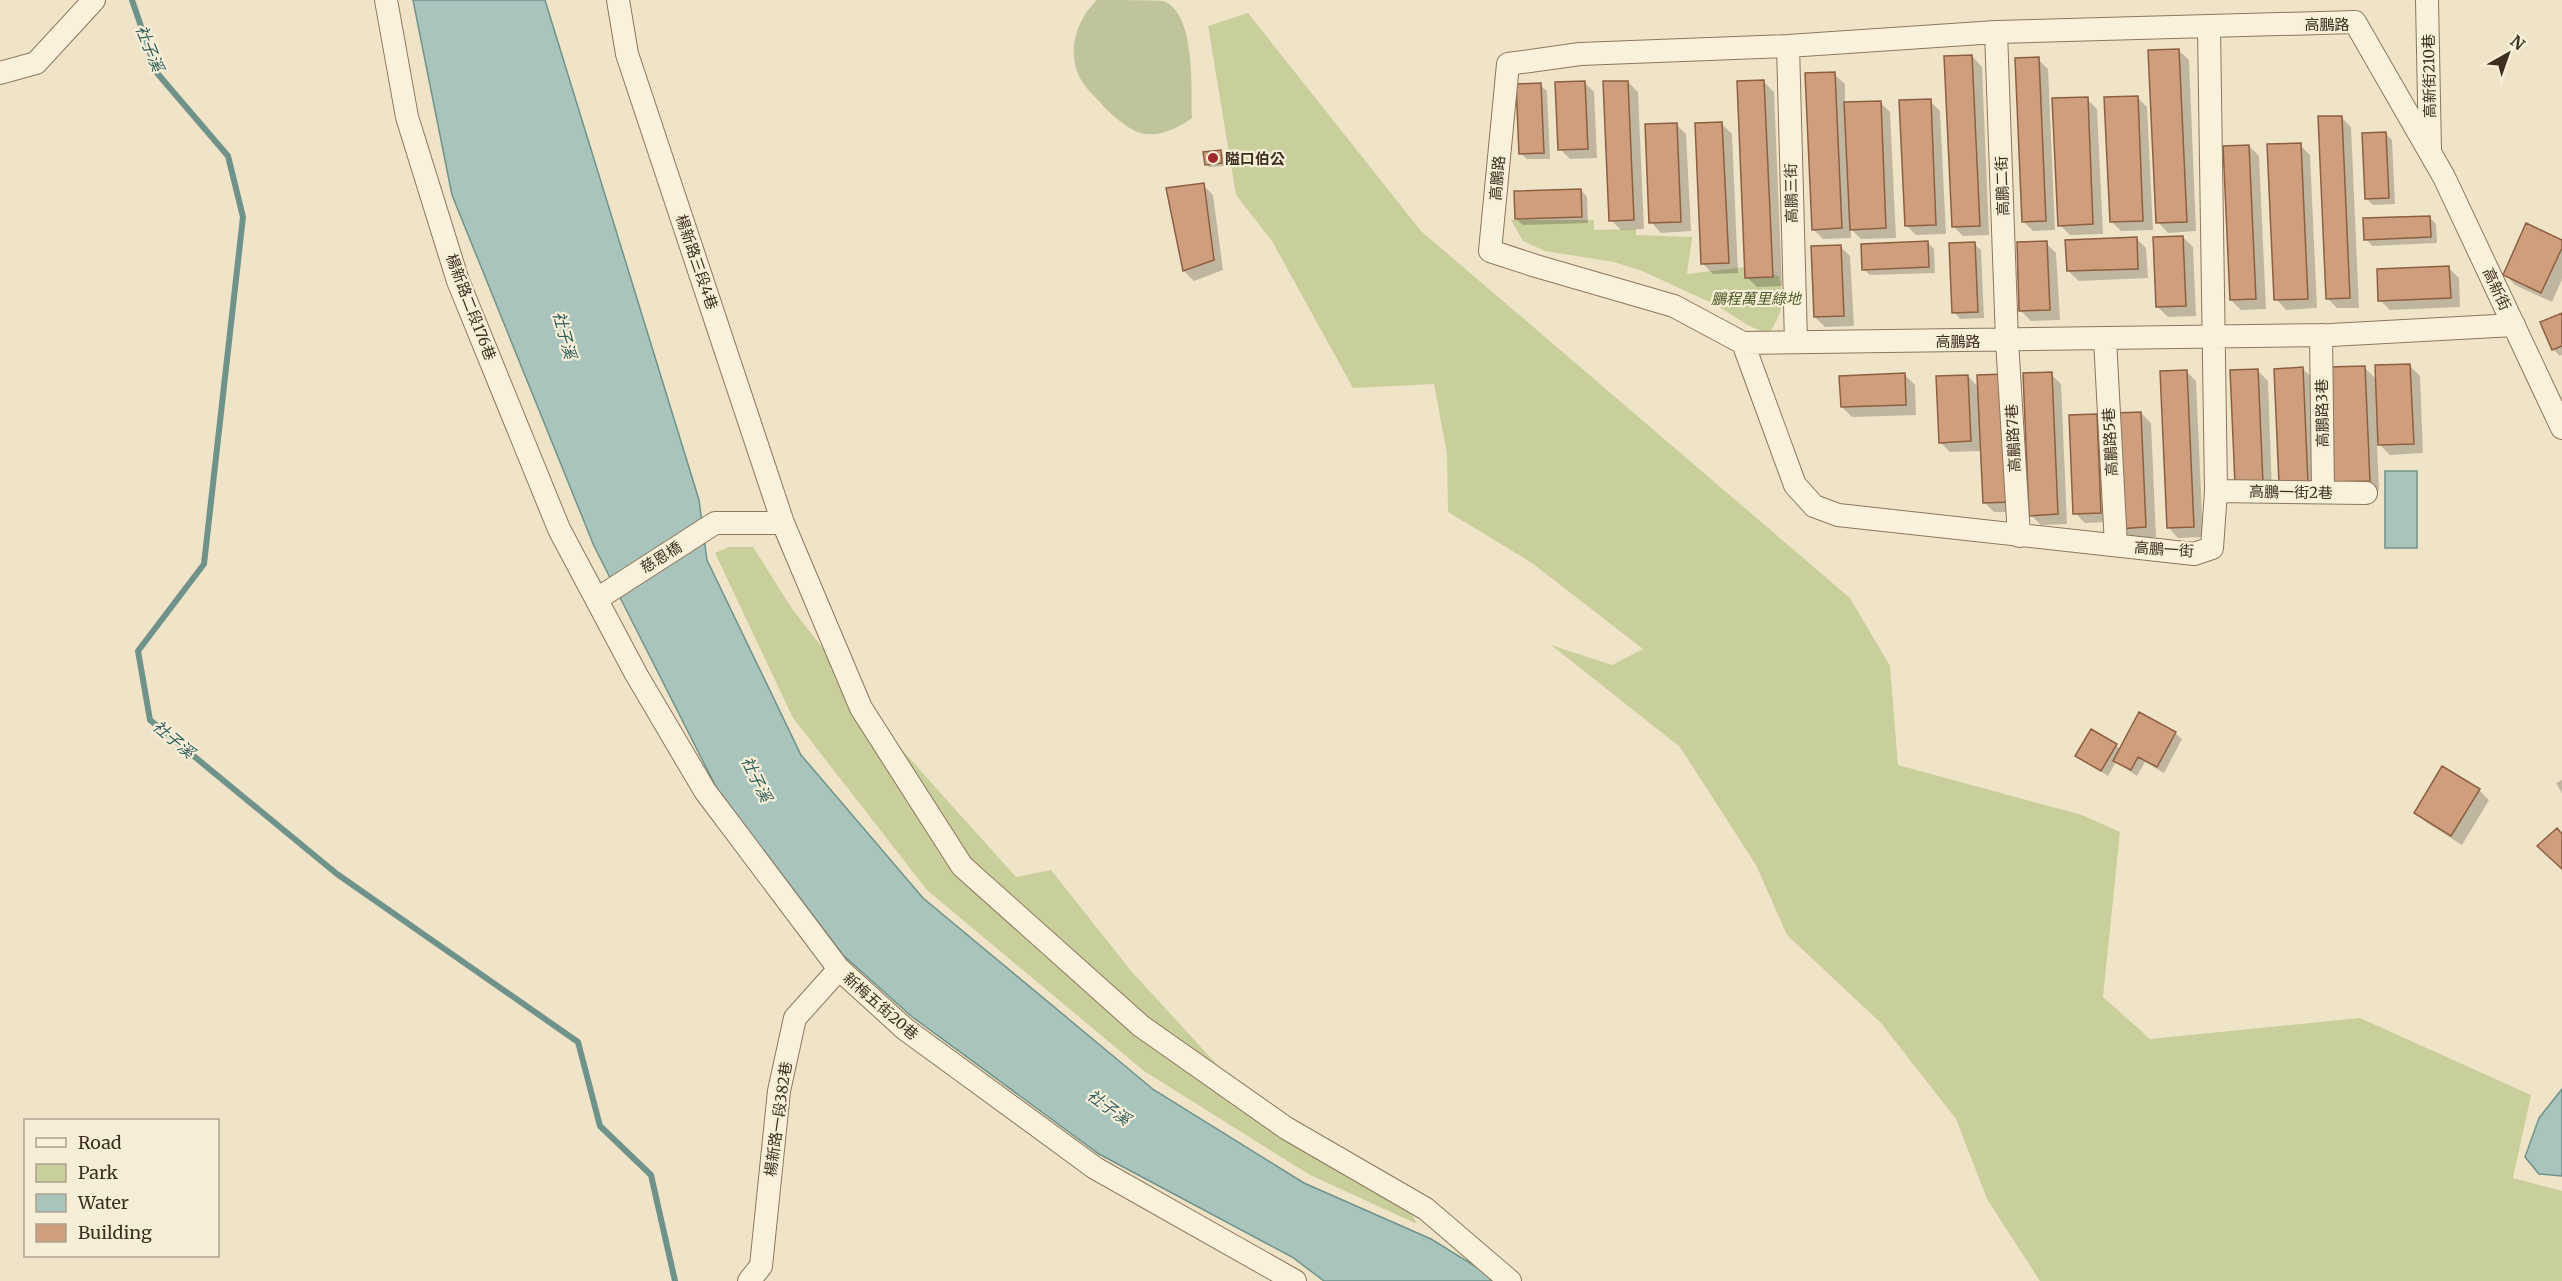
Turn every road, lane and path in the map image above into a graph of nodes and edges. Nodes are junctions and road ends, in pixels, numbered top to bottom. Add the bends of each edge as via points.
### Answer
1 (386, 0) edge
2 (618, 0) edge
3 (2427, 0) edge
4 (93, 1) edge
5 (2209, 28) junction
6 (1996, 32) junction
7 (1788, 46) junction
8 (0, 73) edge
9 (2430, 152) junction
10 (2514, 325) junction
11 (2321, 335) junction
12 (2212, 336) junction
13 (2105, 339) junction
14 (1796, 341) junction
15 (2007, 341) junction
16 (1743, 343) junction
17 (2562, 428) edge
18 (2216, 491) junction
19 (2324, 491) junction
20 (2366, 493) dead end
21 (783, 523) junction
22 (2019, 536) junction
23 (2116, 545) junction
24 (602, 596) junction
25 (839, 969) junction
26 (749, 1281) edge
27 (1295, 1281) edge
28 (1510, 1281) edge

1 - 24 street, 楊新路二段176巷 via 407,117 458,280 559,529
2 - 21 street, 楊新路三段4巷 via 627,54
3 - 9 street, 高新街210巷
4 - 8 street via 36,63
5 - 6 street, 高鵬路
5 - 9 street, 高鵬路 via 2355,22
5 - 12 street, 高鵬一街
6 - 7 street, 高鵬路
6 - 15 street, 高鵬二街
7 - 14 street, 高鵬三街
7 - 16 street, 高鵬路 via 1580,54 1508,64 1490,250 1674,306
9 - 10 street, 高新街
10 - 11 street, 高鵬路
10 - 17 street, 高新街
11 - 12 street, 高鵬路
11 - 19 street, 高鵬路3巷
12 - 13 street, 高鵬路
12 - 18 street, 高鵬一街
13 - 15 street, 高鵬路
13 - 23 street, 高鵬路5巷
14 - 15 street, 高鵬路
14 - 16 street, 高鵬路
15 - 22 street, 高鵬路7巷
16 - 22 street, 高鵬一街 via 1795,485 1814,506 1838,515
18 - 19 street, 高鵬一街2巷
18 - 23 street, 高鵬一街 via 2212,548 2194,554
19 - 20 street, 高鵬一街2巷
21 - 24 street, 慈恩橋 via 716,523
21 - 28 street, 楊新路三段4巷 via 861,708 962,866 1141,1026 1286,1128 1426,1209
22 - 23 street, 高鵬一街
24 - 25 street, 新梅五街20巷 via 636,674 705,791
25 - 26 street, 楊新路一段382巷 via 795,1018 779,1091 761,1266
25 - 27 street, 新梅五街20巷 via 905,1029 1095,1168

